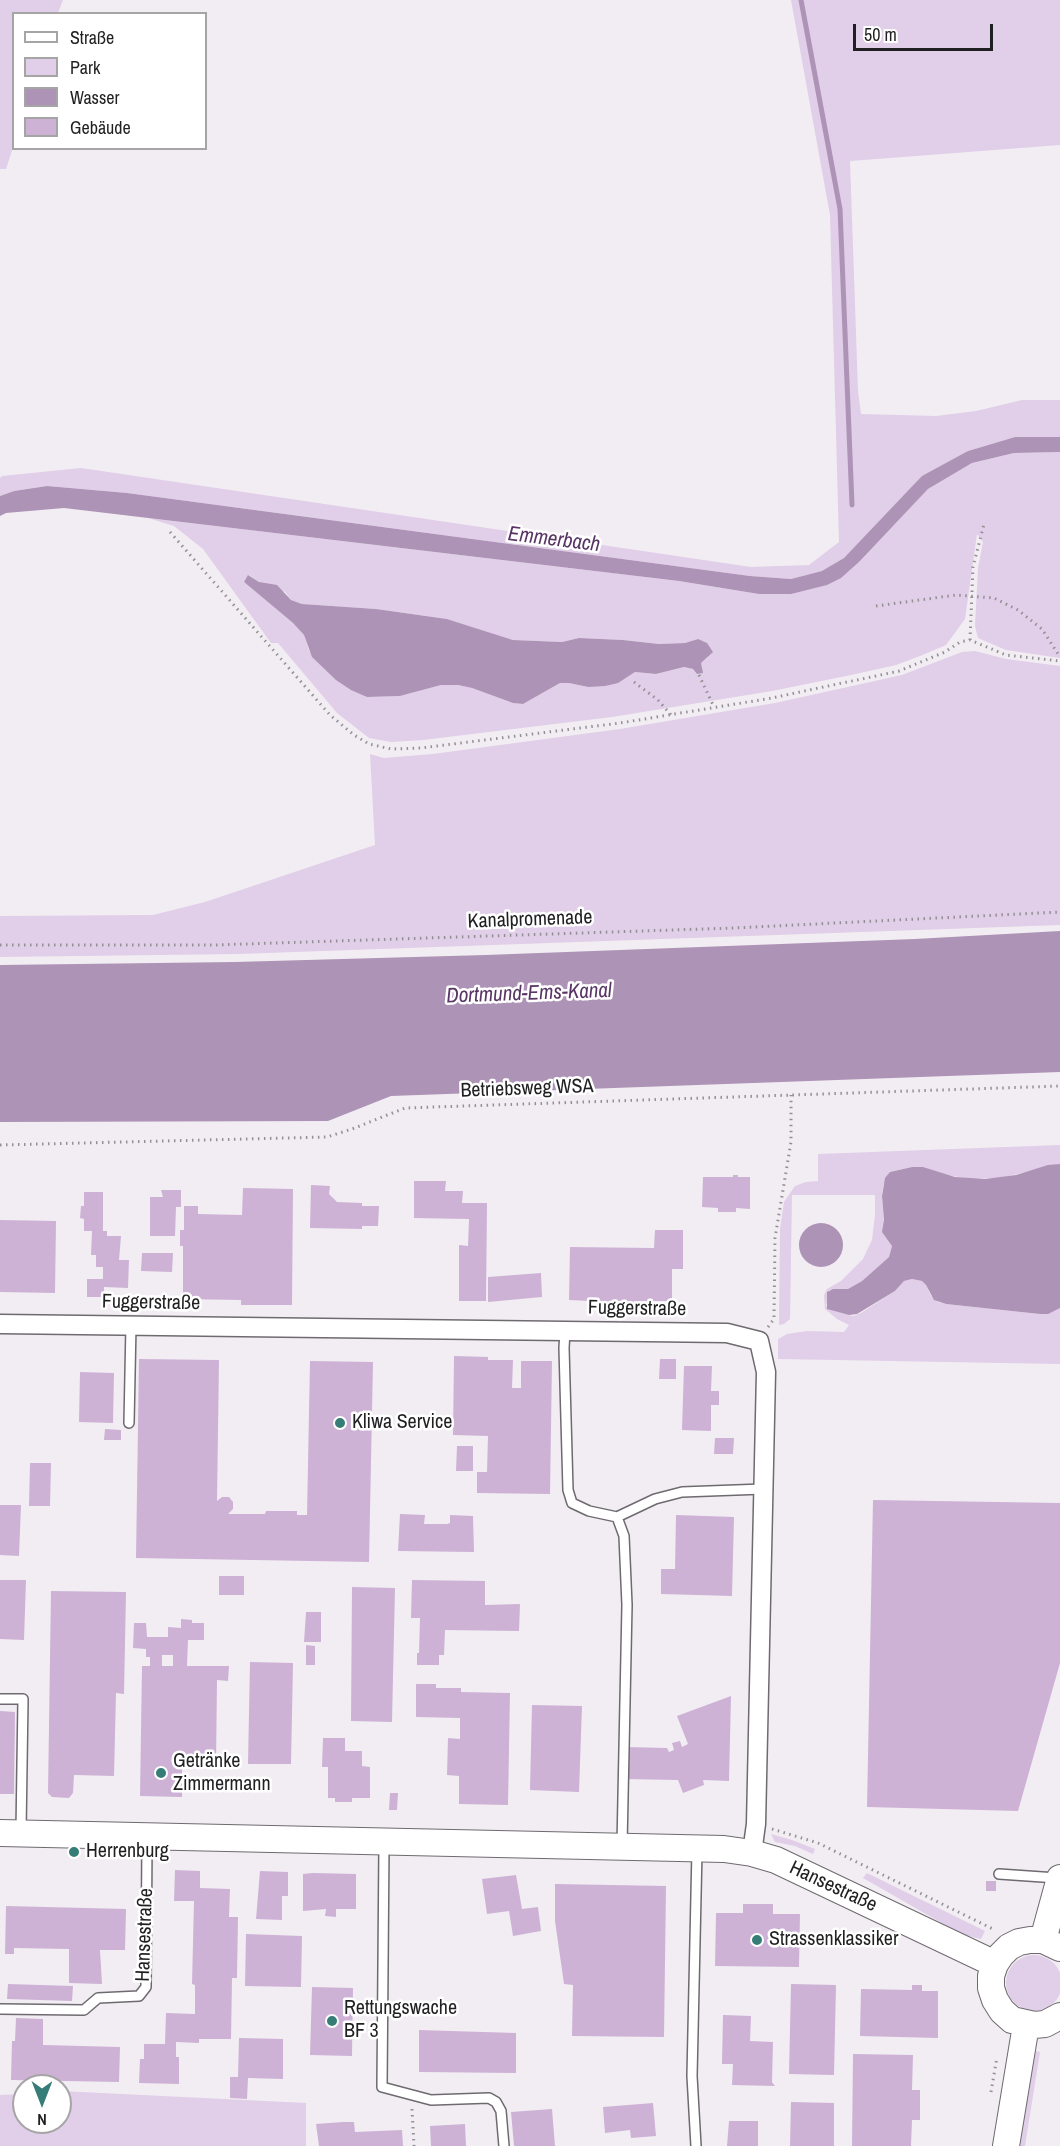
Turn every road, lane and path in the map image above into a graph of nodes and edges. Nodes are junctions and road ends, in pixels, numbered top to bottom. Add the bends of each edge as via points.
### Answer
1 (984, 525) dead end
2 (170, 532) dead end
3 (973, 595) junction
4 (876, 606) dead end
5 (970, 640) junction
6 (1060, 657) edge
7 (1060, 661) edge
8 (699, 675) dead end
9 (634, 682) dead end
10 (714, 707) junction
11 (670, 715) junction
12 (1060, 912) edge
13 (0, 945) edge
14 (1060, 1086) edge
15 (791, 1095) junction
16 (0, 1145) edge
17 (0, 1324) edge
18 (131, 1325) junction
19 (565, 1331) junction
20 (759, 1341) junction
21 (129, 1423) dead end
22 (763, 1490) junction
23 (617, 1517) junction
24 (0, 1699) edge
25 (10, 1833) edge
26 (147, 1837) junction
27 (384, 1841) junction
28 (622, 1845) junction
29 (697, 1847) junction
30 (752, 1853) junction
31 (999, 1874) dead end
32 (1060, 1878) edge
33 (1052, 1944) edge
34 (995, 1964) junction
35 (0, 2009) edge
36 (1060, 2016) edge
37 (1026, 2025) junction
38 (411, 2104) dead end
39 (414, 2146) edge
40 (504, 2146) edge
41 (696, 2146) edge
42 (1006, 2146) edge

1 - 3 path via 973,567
2 - 11 path via 330,715 369,744 391,749 421,748
3 - 4 path
3 - 5 path
3 - 6 path via 994,598 1018,610 1042,629
5 - 7 path via 1006,655
5 - 10 path via 899,671
8 - 10 path
9 - 11 path
10 - 11 path
12 - 13 path, Kanalpromenade via 744,928 214,945
14 - 15 path, Betriebsweg WSA
15 - 16 path, Betriebsweg WSA via 405,1108 327,1137
15 - 20 path via 792,1125 775,1238 774,1319
17 - 18 street, Fuggerstraße
18 - 19 street, Fuggerstraße
18 - 21 lane
19 - 20 street, Fuggerstraße via 727,1333
19 - 23 lane via 568,1490 572,1503
20 - 22 street via 766,1372
22 - 23 lane via 682,1492 655,1499
22 - 30 street via 756,1824
23 - 28 lane via 624,1536 627,1605
24 - 25 lane via 23,1699
25 - 26 main road, Hansestraße
26 - 27 main road, Hansestraße
26 - 35 lane, Hansestraße via 146,1988 139,1996 98,1998 84,2010
27 - 28 main road, Hansestraße
27 - 40 lane via 382,2087 431,2100 489,2098 501,2110
28 - 29 main road, Hansestraße
29 - 30 main road, Hansestraße
29 - 41 lane via 692,2076
30 - 34 main road, Hansestraße via 776,1860
31 - 32 lane
32 - 33 main road
33 - 34 main road via 1019,1942
34 - 37 main road via 991,1982 995,2000 1012,2020
36 - 37 main road via 1046,2024
37 - 42 main road
38 - 39 path

